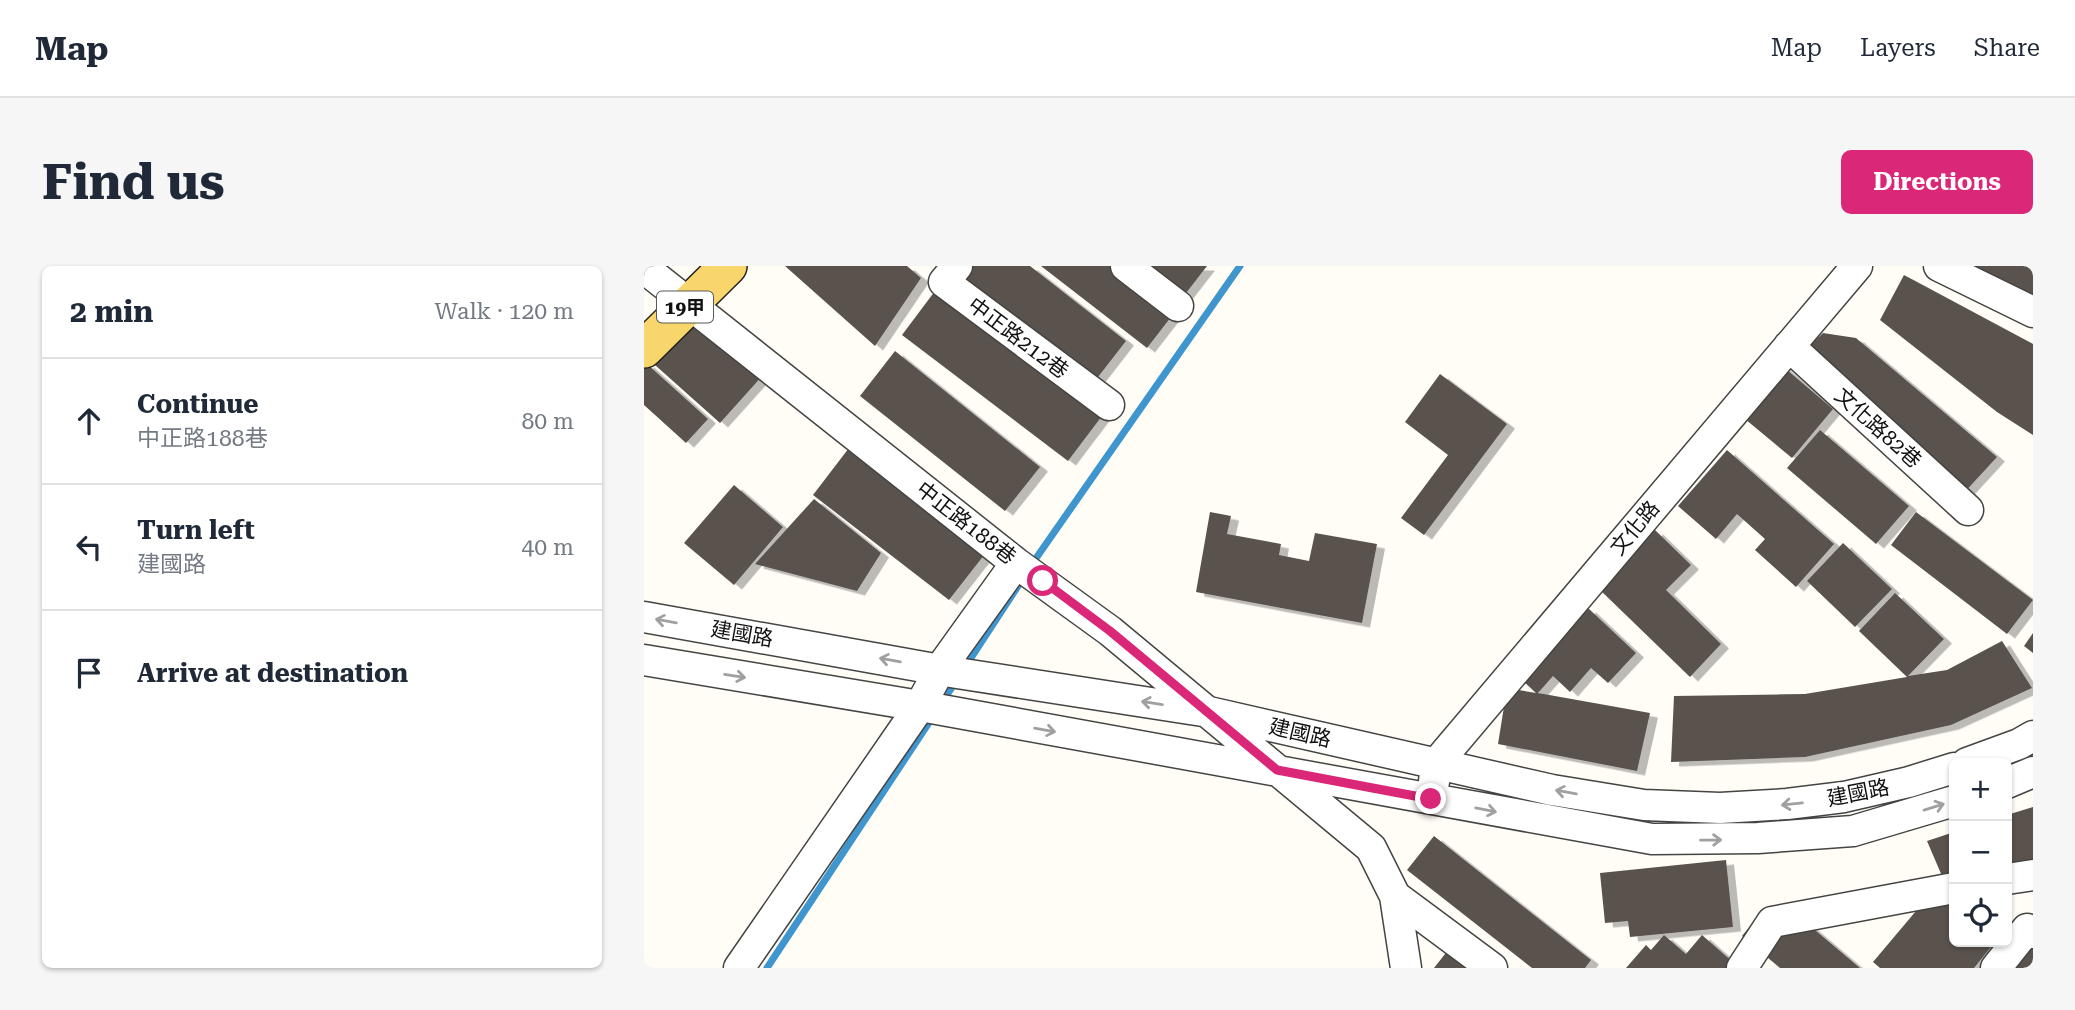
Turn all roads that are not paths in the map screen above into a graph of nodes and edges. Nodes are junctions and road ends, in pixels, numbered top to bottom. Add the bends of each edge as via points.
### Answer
1 (728, 266) edge
2 (957, 266) edge
3 (1126, 266) edge
4 (1857, 266) edge
5 (1939, 266) edge
6 (644, 268) edge
7 (689, 303) junction
8 (1178, 306) dead end
9 (2033, 312) edge
10 (1789, 346) junction
11 (644, 349) edge
12 (1109, 405) dead end
13 (1968, 510) dead end
14 (1016, 563) junction
15 (644, 617) edge
16 (644, 660) edge
17 (949, 671) junction
18 (923, 707) junction
19 (1209, 712) junction
20 (2033, 736) edge
21 (1981, 758) edge
22 (1436, 764) junction
23 (1277, 770) junction
24 (1949, 770) edge
25 (2033, 772) edge
26 (2012, 781) edge
27 (1431, 799) junction
28 (1949, 802) edge
29 (2033, 875) edge
30 (2012, 878) edge
31 (1949, 889) edge
32 (1395, 896) junction
33 (2033, 933) edge
34 (739, 968) edge
35 (1406, 968) edge
36 (1492, 968) edge
37 (1742, 968) edge
38 (1996, 968) edge

1 - 7 main road, 19甲
2 - 12 street, 中正路212巷 via 944,282
3 - 8 street
4 - 10 street, 文化路
5 - 9 street
6 - 7 street, 中正路188巷
7 - 11 main road, 19甲
7 - 14 street, 中正路188巷
10 - 13 street, 文化路82巷
10 - 22 street, 文化路
14 - 17 street
14 - 19 street, 中正路188巷 via 1110,631
17 -> 15 street, 建國路
16 -> 18 street, 建國路
17 - 18 street
19 -> 17 street, 建國路
18 -> 23 street, 建國路
18 - 34 street
19 - 22 street, 建國路
19 - 23 street, 中正路188巷
20 - 21 street
24 -> 22 street, 建國路 via 1844,797 1720,808 1644,805
22 - 27 street
23 - 27 street, 建國路
23 - 32 street, 中正路188巷 via 1371,848
25 - 26 street
27 -> 28 street, 建國路 via 1652,839 1705,840 1853,831
29 - 30 street
31 - 37 street via 1772,922
32 - 35 street
32 - 36 street
33 - 38 street via 2027,929

